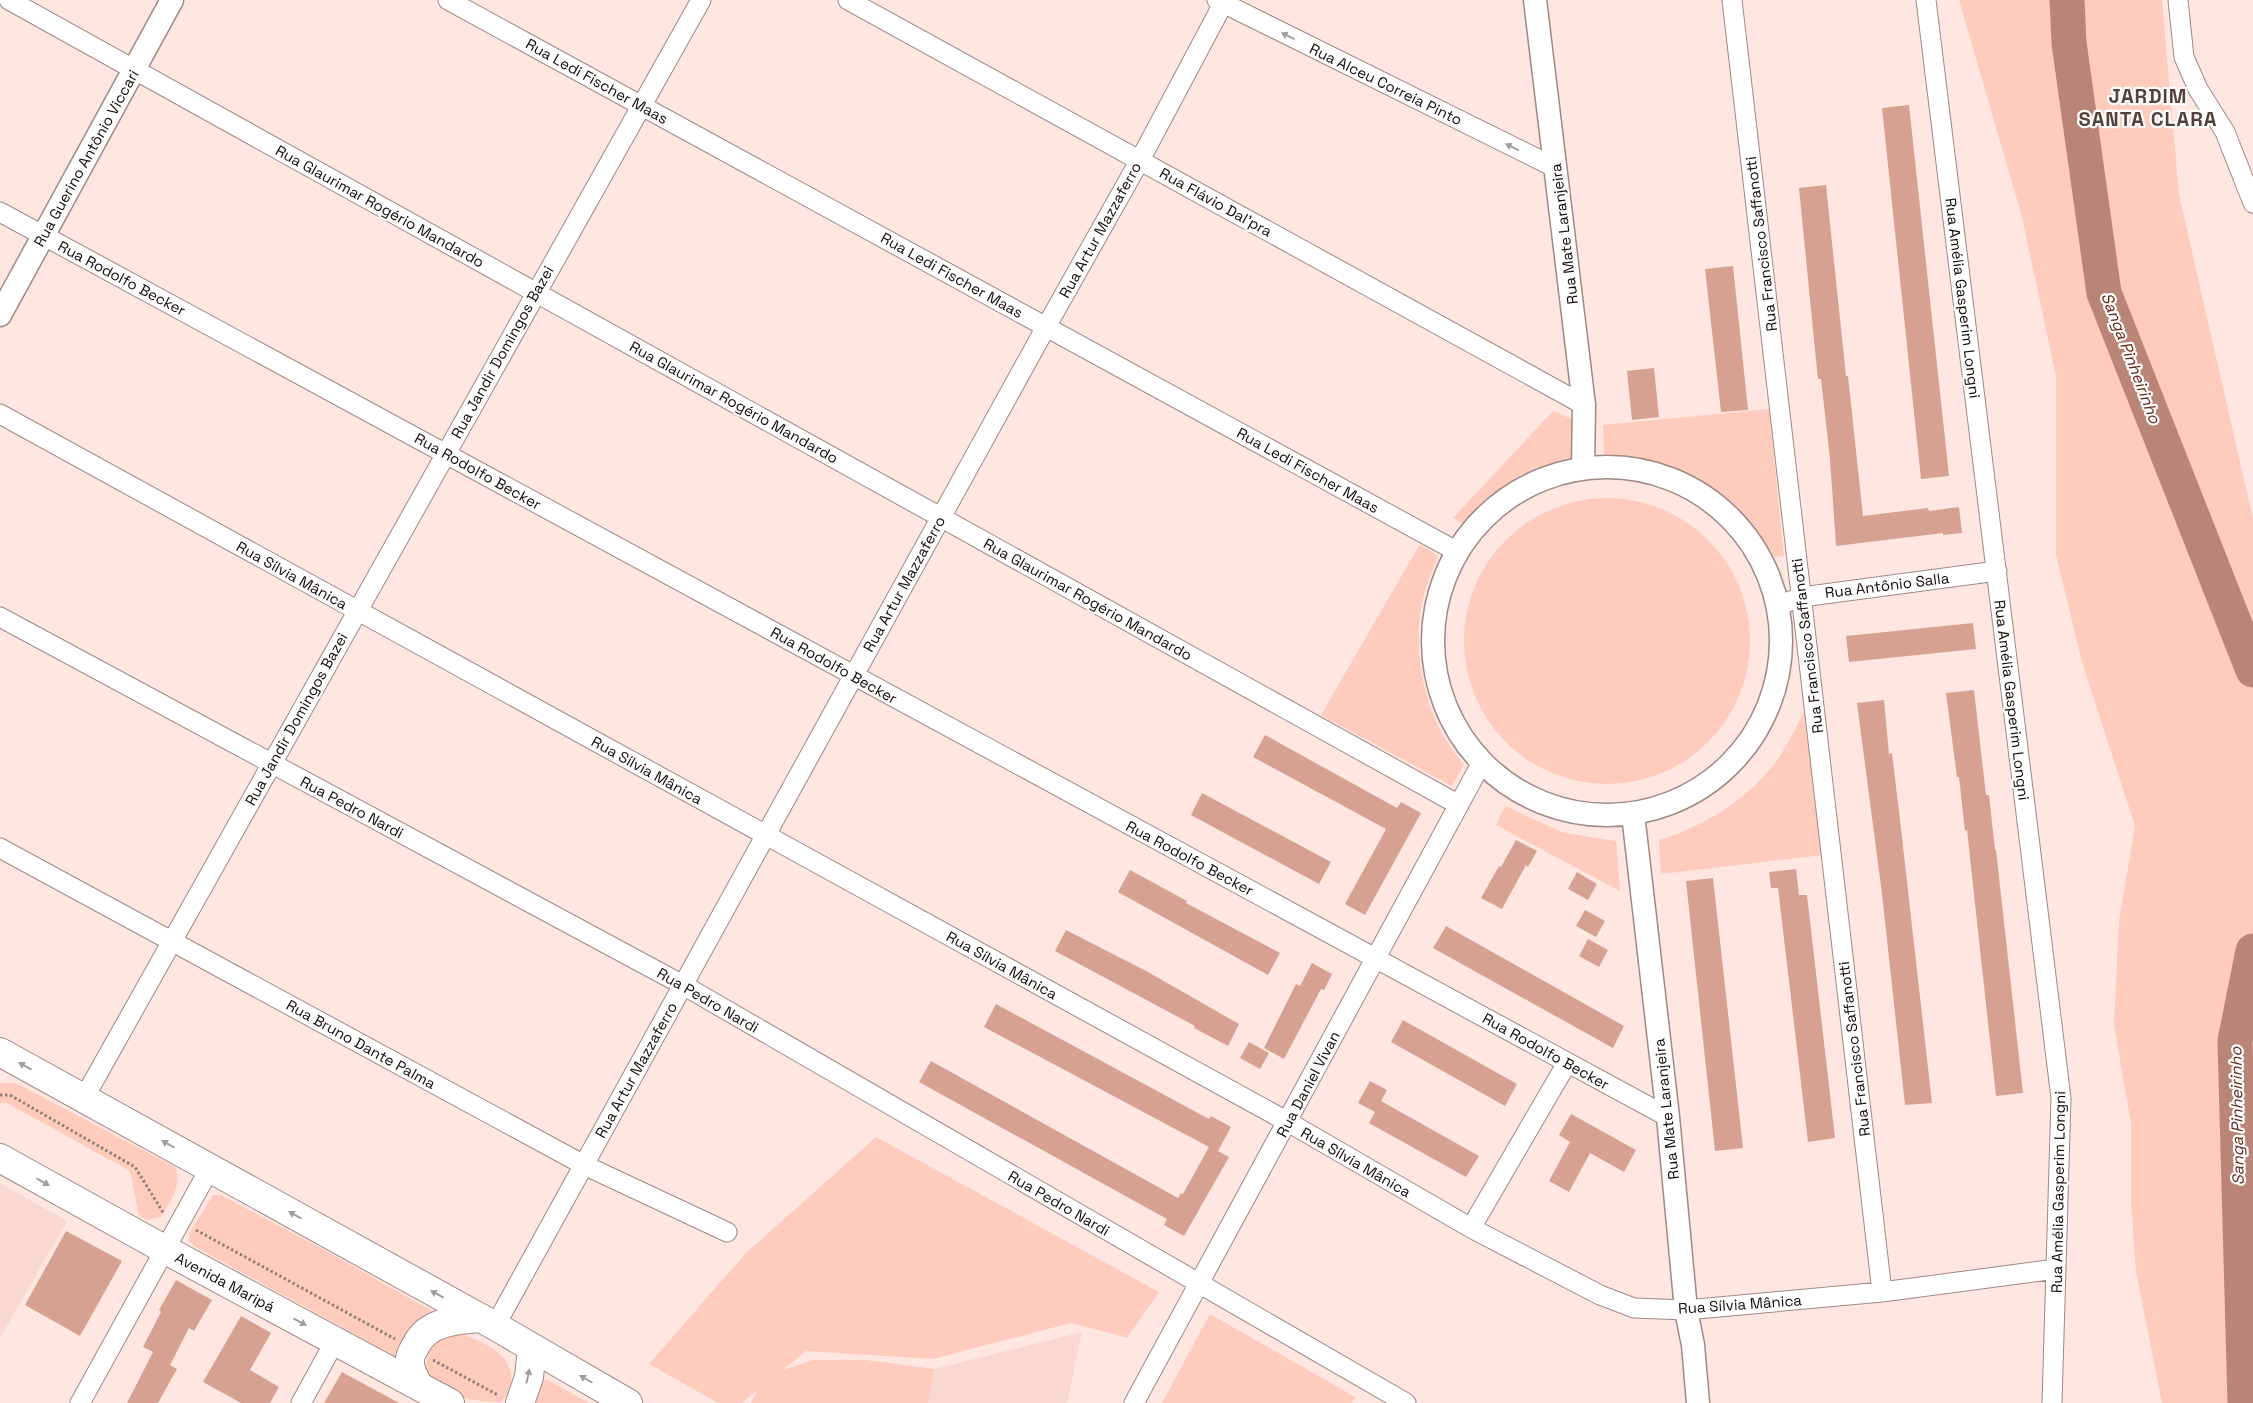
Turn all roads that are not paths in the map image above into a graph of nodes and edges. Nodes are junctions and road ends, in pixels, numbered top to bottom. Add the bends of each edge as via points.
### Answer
1 (9, 0) edge
2 (172, 0) edge
3 (448, 0) edge
4 (701, 0) edge
5 (848, 0) edge
6 (1535, 0) edge
7 (1732, 0) edge
8 (1926, 0) edge
9 (2178, 0) edge
10 (1222, 1) edge
11 (134, 70) junction
12 (640, 105) junction
13 (1140, 160) junction
14 (1556, 168) junction
15 (2253, 203) edge
16 (0, 212) edge
17 (43, 235) junction
18 (535, 292) junction
19 (0, 315) edge
20 (1046, 326) junction
21 (1584, 405) junction
22 (0, 414) edge
23 (445, 453) junction
24 (1583, 468) junction
25 (940, 517) junction
26 (1456, 551) junction
27 (1997, 571) junction
28 (1802, 596) junction
29 (1779, 605) junction
30 (357, 611) junction
31 (0, 616) edge
32 (854, 675) junction
33 (272, 763) junction
34 (1481, 764) junction
35 (1459, 805) junction
36 (1633, 814) junction
37 (766, 835) junction
38 (0, 848) edge
39 (172, 941) junction
40 (1376, 958) junction
41 (683, 985) junction
42 (0, 1052) edge
43 (1568, 1063) junction
44 (84, 1098) junction
45 (1668, 1117) junction
46 (1288, 1122) junction
47 (0, 1158) edge
48 (584, 1165) junction
49 (210, 1168) junction
50 (1471, 1228) junction
51 (727, 1232) dead end
52 (164, 1250) junction
53 (2056, 1269) junction
54 (1198, 1283) junction
55 (1882, 1292) junction
56 (1686, 1310) junction
57 (488, 1322) junction
58 (335, 1340) junction
59 (532, 1348) junction
60 (418, 1385) junction
61 (1383, 1397) edge
62 (511, 1400) edge
63 (80, 1403) edge
64 (301, 1403) edge
65 (450, 1403) edge
66 (628, 1403) edge
67 (1134, 1403) edge
68 (1406, 1403) edge
69 (1698, 1403) edge
70 (2052, 1403) edge

1 - 11 street, Rua Glaurimar Rogério Mandardo
2 - 11 street, Rua Guerino Antônio Viccari
3 - 12 street, Rua Ledi Fischer Maas
4 - 12 street, Rua Jandir Domingos Bazei
5 - 13 street, Rua Flávio Dal'pra
6 - 14 street, Rua Mate Laranjeira
7 - 28 street, Rua Francisco Saffanotti
8 - 27 street, Rua Amélia Gasperim Longni
9 - 15 street via 2184,57 2198,89 2225,132
10 - 13 street, Rua Artur Mazzaferro
14 -> 10 street, Rua Alceu Correia Pinto
11 - 17 street, Rua Guerino Antônio Viccari
11 - 18 street, Rua Glaurimar Rogério Mandardo
12 - 18 street, Rua Jandir Domingos Bazei
12 - 20 street, Rua Ledi Fischer Maas
13 - 20 street, Rua Artur Mazzaferro
13 - 21 street, Rua Flávio Dal'pra
14 - 21 street, Rua Mate Laranjeira
16 - 17 street, Rua Rodolfo Becker
17 - 19 street, Rua Guerino Antônio Viccari
17 - 23 street, Rua Rodolfo Becker
18 - 23 street, Rua Jandir Domingos Bazei
18 - 25 street, Rua Glaurimar Rogério Mandardo
20 - 25 street, Rua Artur Mazzaferro
20 - 26 street, Rua Ledi Fischer Maas
21 - 24 street, Rua Mate Laranjeira
22 - 30 street, Rua Sílvia Mânica
23 - 30 street, Rua Jandir Domingos Bazei
23 - 32 street, Rua Rodolfo Becker
24 - 26 street via 1533,482 1489,511
24 - 29 street via 1635,468 1685,485 1728,515 1760,556
25 - 32 street, Rua Artur Mazzaferro
25 - 35 street, Rua Glaurimar Rogério Mandardo
26 - 34 street via 1435,604 1432,661 1448,717
27 - 28 street, Rua Antônio Salla
27 - 53 street, Rua Amélia Gasperim Longni via 2061,1098
28 - 29 street, Rua Antônio Salla
28 - 55 street, Rua Francisco Saffanotti
29 - 36 street via 1783,646 1777,686 1762,724 1739,757 1708,784 1672,804
30 - 33 street, Rua Jandir Domingos Bazei
30 - 37 street, Rua Sílvia Mânica
31 - 33 street, Rua Pedro Nardi
32 - 37 street, Rua Artur Mazzaferro
32 - 40 street, Rua Rodolfo Becker
33 - 39 street, Rua Jandir Domingos Bazei
33 - 41 street, Rua Pedro Nardi
34 - 35 street, Rua Daniel Vivan
34 - 36 street via 1525,797 1578,814
35 - 40 street, Rua Daniel Vivan
36 - 45 street, Rua Mate Laranjeira
37 - 41 street, Rua Artur Mazzaferro
37 - 46 street, Rua Sílvia Mânica
38 - 39 street, Rua Bruno Dante Palma
39 - 44 street, Rua Jandir Domingos Bazei
39 - 48 street, Rua Bruno Dante Palma
40 - 43 street, Rua Rodolfo Becker
40 - 46 street, Rua Daniel Vivan
41 - 48 street, Rua Artur Mazzaferro
41 - 54 street, Rua Pedro Nardi
44 -> 42 main road
43 - 45 street, Rua Rodolfo Becker
43 - 50 street
49 -> 44 main road
45 - 56 street, Rua Mate Laranjeira
46 - 50 street, Rua Sílvia Mânica
46 - 54 street, Rua Daniel Vivan
47 -> 52 main road, Avenida Maripá
48 - 51 street, Rua Bruno Dante Palma
48 - 57 street, Rua Artur Mazzaferro
49 - 52 street
57 -> 49 main road
50 - 56 street, Rua Sílvia Mânica via 1634,1308
52 -> 58 main road, Avenida Maripá
52 - 63 street
53 - 55 street, Rua Sílvia Mânica
53 - 70 street, Rua Amélia Gasperim Longni
54 - 61 street, Rua Pedro Nardi
54 - 67 street, Rua Daniel Vivan
55 - 56 street, Rua Sílvia Mânica
56 - 69 street, Rua Mate Laranjeira
57 - 59 main road
57 - 60 main road via 452,1321 434,1327 419,1338 410,1364
58 - 60 main road, Avenida Maripá
58 - 64 street
62 -> 59 main road via 529,1377
66 -> 59 main road
60 - 65 main road, Avenida Maripá
61 - 68 street, Rua Pedro Nardi

